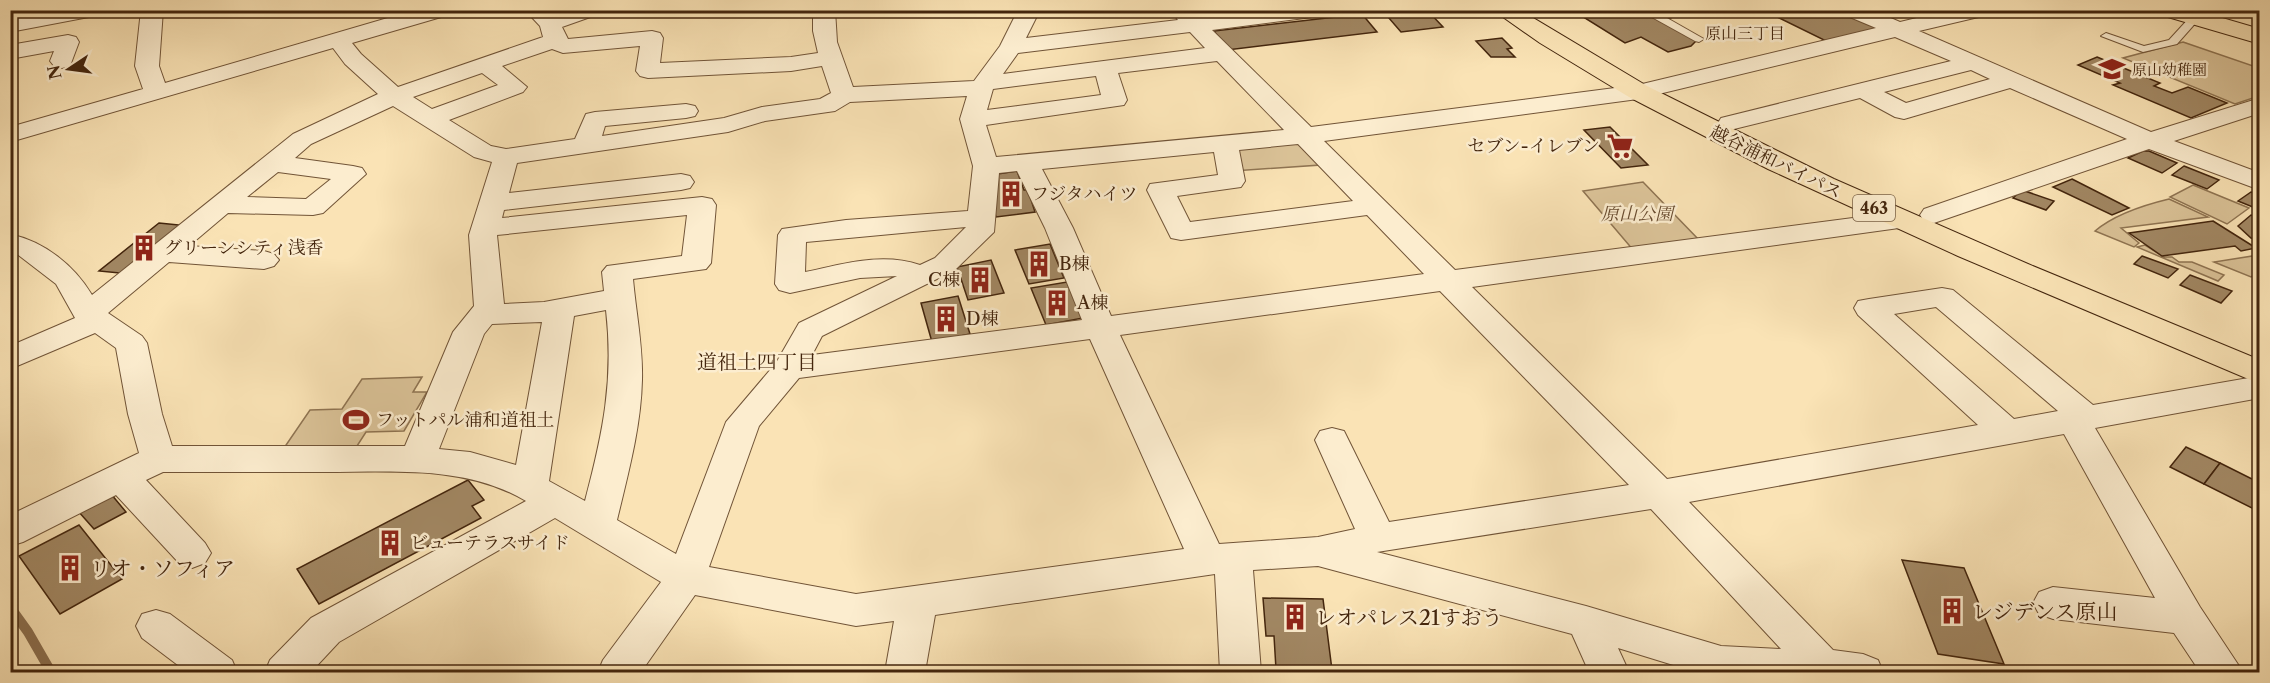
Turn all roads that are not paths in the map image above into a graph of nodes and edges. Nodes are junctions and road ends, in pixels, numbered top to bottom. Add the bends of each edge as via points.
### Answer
1 (94, 10) edge
2 (152, 10) edge
3 (440, 10) edge
4 (588, 10) edge
5 (824, 10) edge
6 (1029, 10) edge
7 (1320, 10) edge
8 (1504, 10) edge
9 (1533, 10) edge
10 (1644, 10) edge
11 (1853, 10) edge
12 (1979, 10) edge
13 (2169, 10) edge
14 (1188, 18) edge
15 (2196, 18) junction
16 (10, 25) edge
17 (547, 25) edge
18 (1899, 30) junction
19 (2106, 36) dead end
20 (2259, 37) edge
21 (337, 39) junction
22 (1699, 39) dead end
23 (1011, 47) junction
24 (10, 52) edge
25 (1222, 53) junction
26 (831, 58) junction
27 (62, 61) dead end
28 (1972, 63) junction
29 (484, 64) junction
30 (1105, 68) junction
31 (2011, 80) junction
32 (983, 85) junction
33 (1650, 89) junction
34 (1861, 89) junction
35 (156, 92) junction
36 (844, 95) junction
37 (394, 96) junction
38 (2259, 105) edge
39 (431, 118) junction
40 (972, 119) junction
41 (1731, 123) junction
42 (705, 128) junction
43 (10, 135) edge
44 (1303, 136) junction
45 (2148, 140) junction
46 (1223, 144) junction
47 (586, 145) junction
48 (506, 157) junction
49 (273, 163) junction
50 (1026, 163) junction
51 (662, 164) junction
52 (986, 166) junction
53 (2259, 182) edge
54 (221, 205) junction
55 (1373, 206) junction
56 (1934, 215) junction
57 (489, 216) junction
58 (981, 218) junction
59 (1899, 220) junction
60 (10, 242) edge
61 (163, 253) junction
62 (264, 260) dead end
63 (923, 275) junction
64 (1444, 280) junction
65 (619, 298) junction
66 (560, 309) junction
67 (483, 315) junction
68 (93, 317) junction
69 (1100, 326) junction
70 (2259, 351) edge
71 (10, 359) edge
72 (789, 369) junction
73 (2259, 373) edge
74 (2259, 387) edge
75 (2079, 418) junction
76 (2005, 430) junction
77 (1332, 440) dead end
78 (158, 459) junction
79 (417, 459) junction
80 (122, 477) junction
81 (542, 494) junction
82 (1659, 494) junction
83 (597, 526) junction
84 (10, 532) edge
85 (1378, 538) junction
86 (1318, 552) junction
87 (192, 553) dead end
88 (1221, 559) junction
89 (686, 578) junction
90 (917, 601) junction
91 (2053, 603) dead end
92 (2186, 618) junction
93 (1586, 622) junction
94 (156, 626) dead end
95 (1822, 666) junction
96 (1767, 670) edge
97 (217, 672) edge
98 (285, 672) edge
99 (618, 672) edge
100 (905, 672) edge
101 (1241, 672) edge
102 (1609, 672) edge
103 (1863, 672) edge
104 (2222, 672) edge

1 - 16 street
2 - 35 street via 147,66
3 - 21 street
4 - 17 street
5 - 26 street via 822,19
6 - 23 street
7 - 14 street
8 - 33 highway, 越谷浦和バイパス / 463 via 1555,44
9 - 33 highway, 越谷浦和バイパス / 463
10 - 22 lane
11 - 18 street
12 - 18 street
13 - 15 highway
14 - 23 street
14 - 25 street
15 - 19 lane via 2173,42 2143,49
15 - 20 highway
17 - 26 street via 563,46 652,38 648,71 791,64
17 - 29 street
18 - 28 street
18 - 33 street
21 - 35 street
21 - 37 street
23 - 32 street
24 - 27 street via 68,42
25 - 30 street
25 - 44 street
26 - 36 street
28 - 31 street
28 - 34 street
29 - 37 street
29 - 39 street via 515,87
30 - 32 street
30 - 40 street via 1115,100
31 - 34 street via 1904,112
31 - 45 street
32 - 36 street
32 - 40 street
33 - 41 highway, 越谷浦和バイパス / 463
33 - 44 street
33 - 59 highway, 越谷浦和バイパス / 463 via 1782,166
34 - 41 street
35 - 43 street
36 - 42 street via 826,106 762,114
37 - 39 street
37 - 49 street via 302,139
38 - 45 street
39 - 48 street via 483,152
40 - 52 street
41 - 56 highway, 越谷浦和バイパス / 463
42 - 47 street via 705,109 595,119
42 - 51 street
44 - 46 street
44 - 55 street
45 - 53 street
45 - 56 street
46 - 50 street
46 - 55 street via 1232,181 1161,190 1181,232
47 - 48 street
47 - 51 street
48 - 57 street
49 - 54 street
49 - 54 street via 353,174 313,207
50 - 52 street
50 - 69 street via 1059,228
51 - 57 street
52 - 58 street
54 - 61 street
55 - 64 street
56 - 70 highway, 越谷浦和バイパス / 463
57 - 65 street via 702,205 696,263 617,272
57 - 67 street via 483,235 489,307
58 - 63 street via 980,232 945,264
58 - 63 street via 792,235 790,284 860,269 898,267
59 - 64 street
59 - 73 highway, 越谷浦和バイパス / 463
60 - 68 street via 27,248 68,279
61 - 62 street
61 - 68 street
63 - 72 street via 810,330
64 - 69 street
64 - 82 street
65 - 66 street
65 - 83 street via 626,381 619,437
66 - 67 street
66 - 81 street
67 - 79 street via 469,332
68 - 71 street
68 - 78 street via 131,343
69 - 72 street
69 - 88 street
72 - 89 street via 743,422
74 - 75 street
75 - 76 street
75 - 76 street via 1942,297 1869,308
75 - 92 street
76 - 82 street
77 - 85 street
78 - 79 street
78 - 80 street
79 - 81 street via 470,465 516,478
80 - 84 street
80 - 87 street
81 - 83 street
81 - 98 street via 325,630
82 - 85 street
82 - 95 street
83 - 89 street
85 - 86 street
86 - 88 street
86 - 93 street
88 - 90 street
88 - 101 street
89 - 90 street via 856,610
89 - 99 street
90 - 100 street
91 - 92 street
92 - 104 street
93 - 96 street via 1722,663
93 - 102 street
94 - 97 street
95 - 96 street
95 - 103 street

